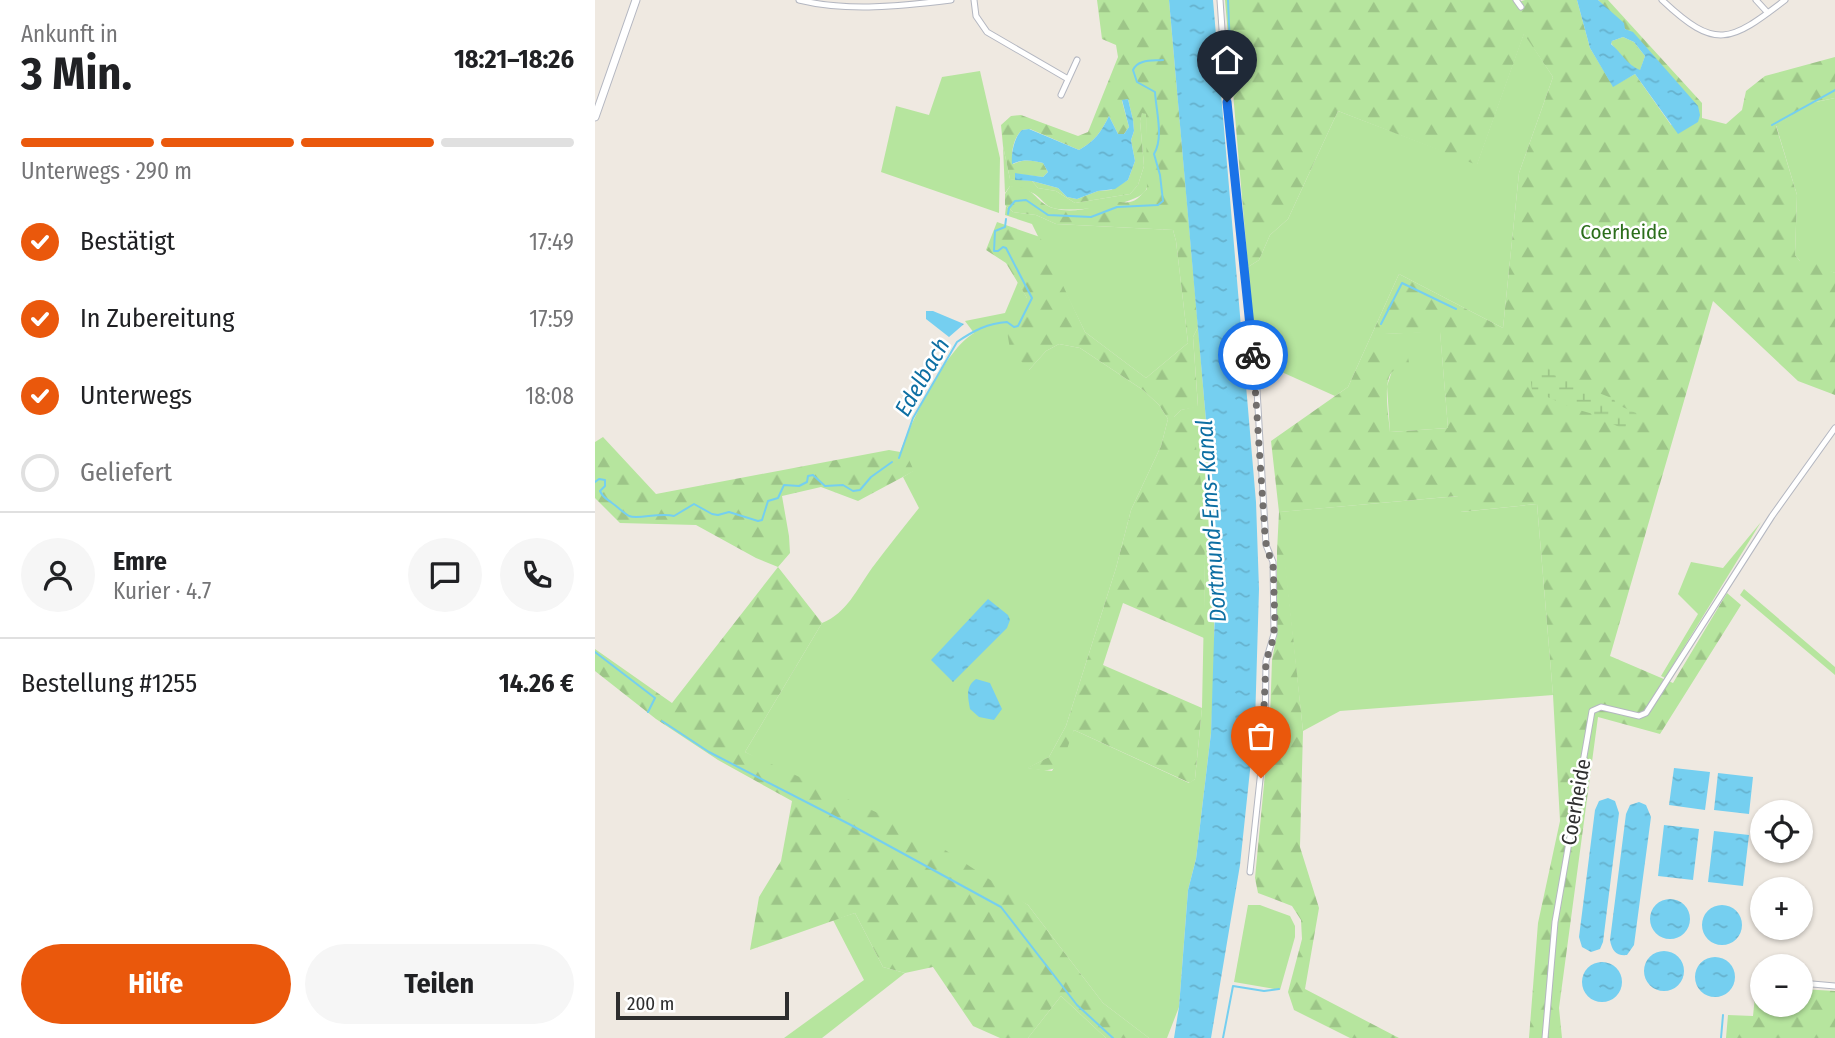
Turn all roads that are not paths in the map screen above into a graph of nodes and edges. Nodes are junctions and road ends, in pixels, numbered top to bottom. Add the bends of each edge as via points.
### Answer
1 (636, 0) edge
2 (799, 0) edge
3 (951, 0) edge
4 (974, 0) edge
5 (1220, 0) edge
6 (1516, 0) edge
7 (1662, 0) edge
8 (1756, 0) edge
9 (1785, 0) edge
10 (833, 3) edge
11 (1521, 7) dead end
12 (1768, 13) junction
13 (1077, 60) dead end
14 (1067, 79) junction
15 (1061, 95) dead end
16 (595, 117) edge
17 (1835, 428) edge
18 (1250, 872) dead end
19 (1813, 984) edge
20 (1835, 986) edge
21 (1545, 1038) edge

1 - 16 main road
2 - 10 street
3 - 10 street
4 - 14 street via 976,16 987,32
5 - 18 street via 1257,390 1266,545 1274,577 1274,634 1266,661 1265,733
6 - 11 street
7 - 12 street via 1685,22 1712,35 1737,33
8 - 12 street
9 - 12 street
13 - 14 street
14 - 15 street
17 - 21 street, Coerheide via 1772,516 1646,713 1639,716 1601,707 1592,711 1555,922
19 - 20 street

